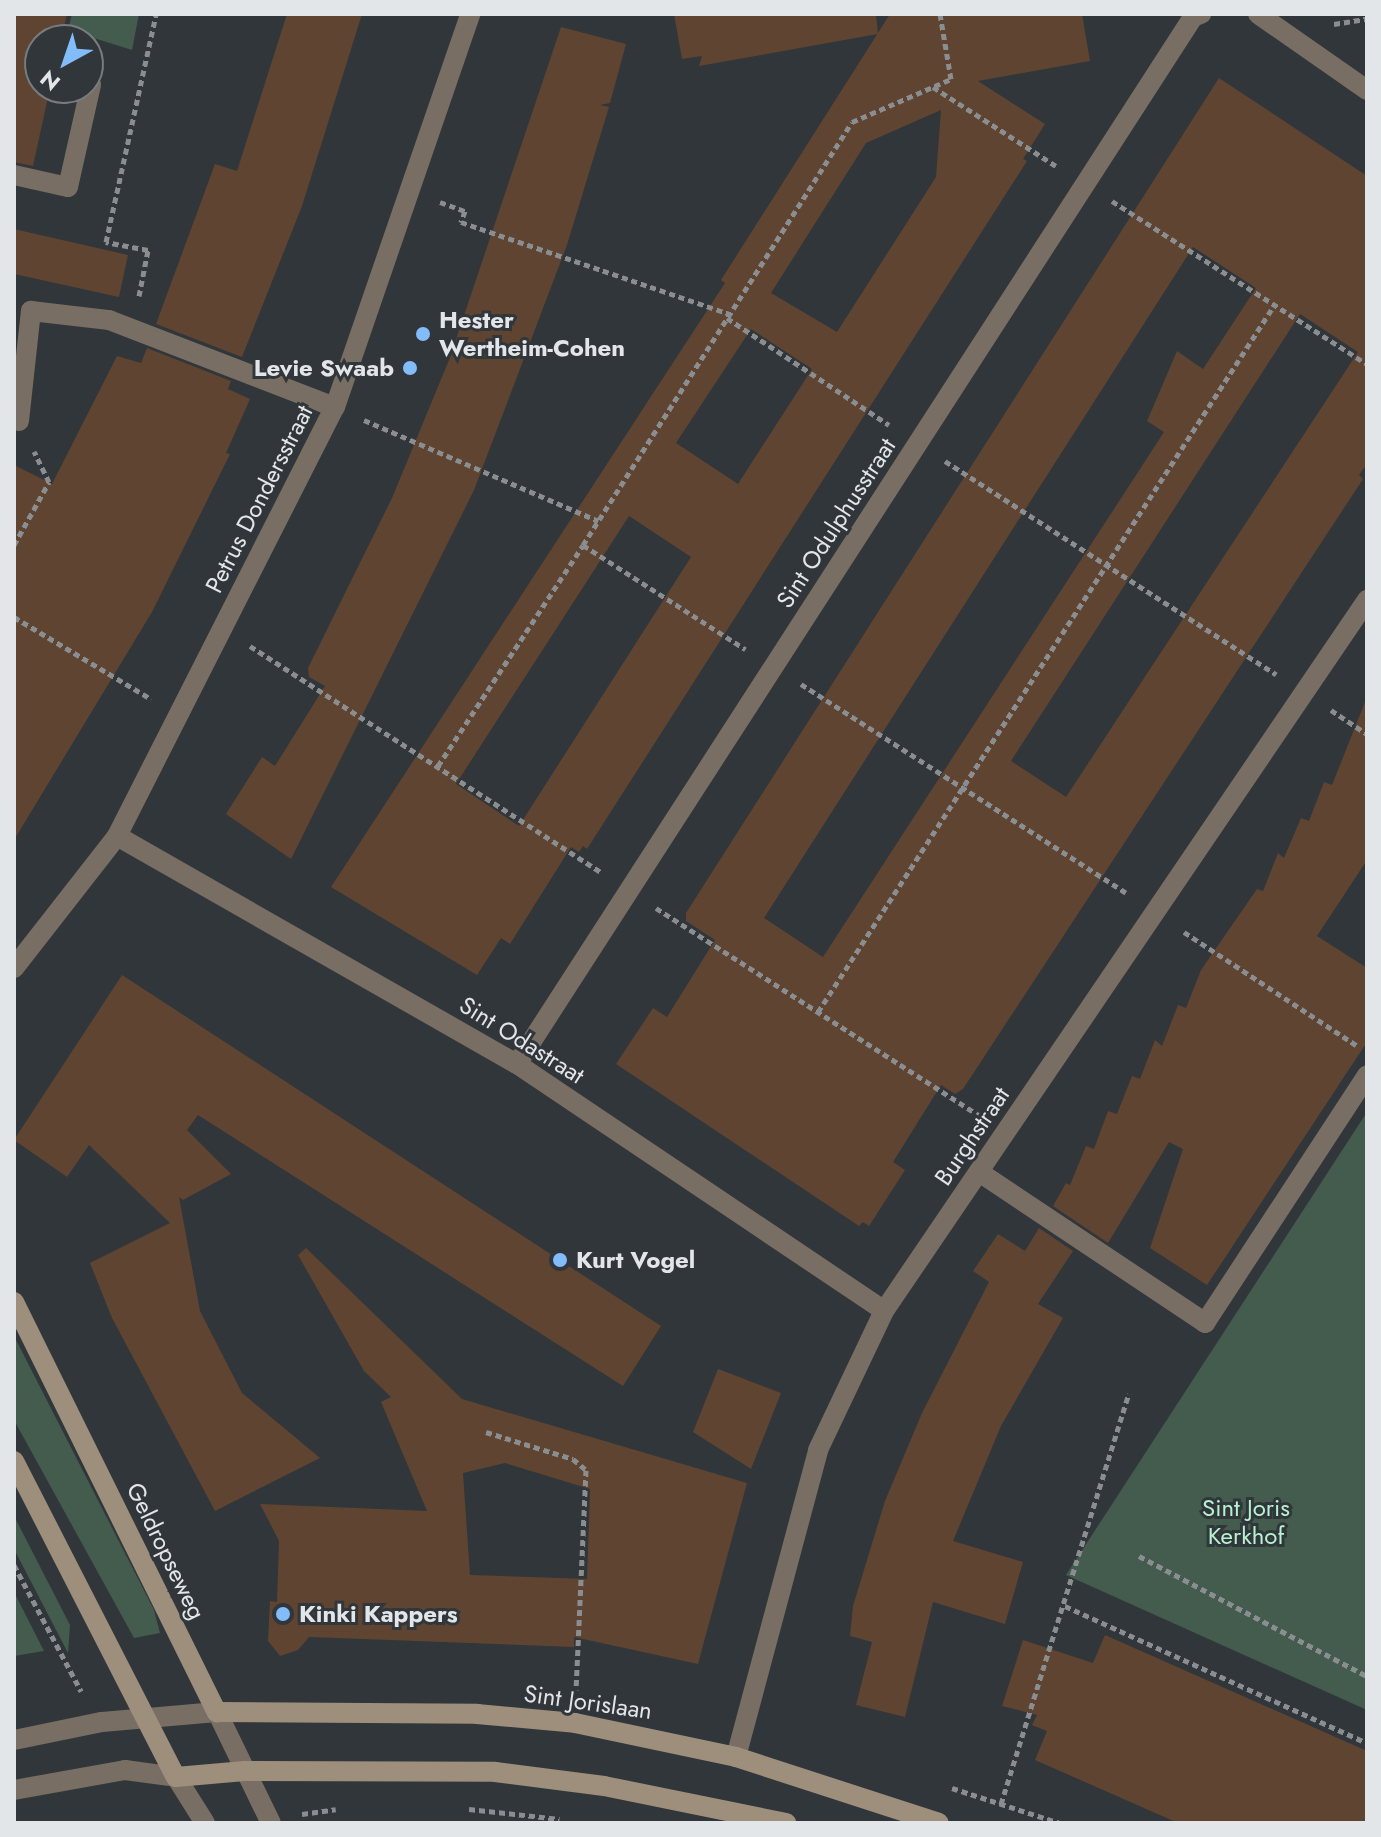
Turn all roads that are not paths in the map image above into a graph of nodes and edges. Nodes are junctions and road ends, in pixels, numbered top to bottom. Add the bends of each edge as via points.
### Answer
1 (470, 14) edge
2 (1201, 14) edge
3 (1258, 14) edge
4 (1367, 90) edge
5 (87, 104) edge
6 (14, 175) edge
7 (335, 407) junction
8 (19, 421) road end
9 (1367, 600) edge
10 (117, 836) junction
11 (14, 968) edge
12 (517, 1064) junction
13 (1367, 1075) edge
14 (979, 1172) junction
15 (14, 1302) edge
16 (884, 1311) junction
17 (14, 1461) edge
18 (217, 1712) junction
19 (147, 1719) junction
20 (14, 1740) edge
21 (736, 1757) junction
22 (245, 1771) junction
23 (176, 1777) junction
24 (14, 1790) edge
25 (271, 1822) edge
26 (205, 1823) edge
27 (786, 1823) edge
28 (939, 1823) edge

1 - 7 street, Petrus Dondersstraat
2 - 12 street, Sint Odulphusstraat via 1193,17
3 - 4 street
5 - 6 street via 68,187
7 - 8 street via 128,327 31,311
7 - 10 street, Petrus Dondersstraat
9 - 14 street, Burghstraat
10 - 11 street, Petrus Dondersstraat
10 - 12 street, Sint Odastraat
12 - 16 street, Sint Odastraat
13 - 14 street via 1205,1323
14 - 16 street, Burghstraat
15 - 18 main road, Geldropseweg
16 - 21 street, Burghstraat via 818,1450
17 - 19 main road
18 - 19 street
18 - 21 main road, Sint Jorislaan via 477,1714 575,1723
18 - 22 street, Geldropseweg
19 - 20 street via 102,1722
19 - 23 main road
21 - 28 main road, Sint Jorislaan
22 - 23 main road
22 - 25 street, Geldropseweg
22 - 27 main road via 495,1772 604,1786
23 - 24 street via 125,1770
23 - 26 street

